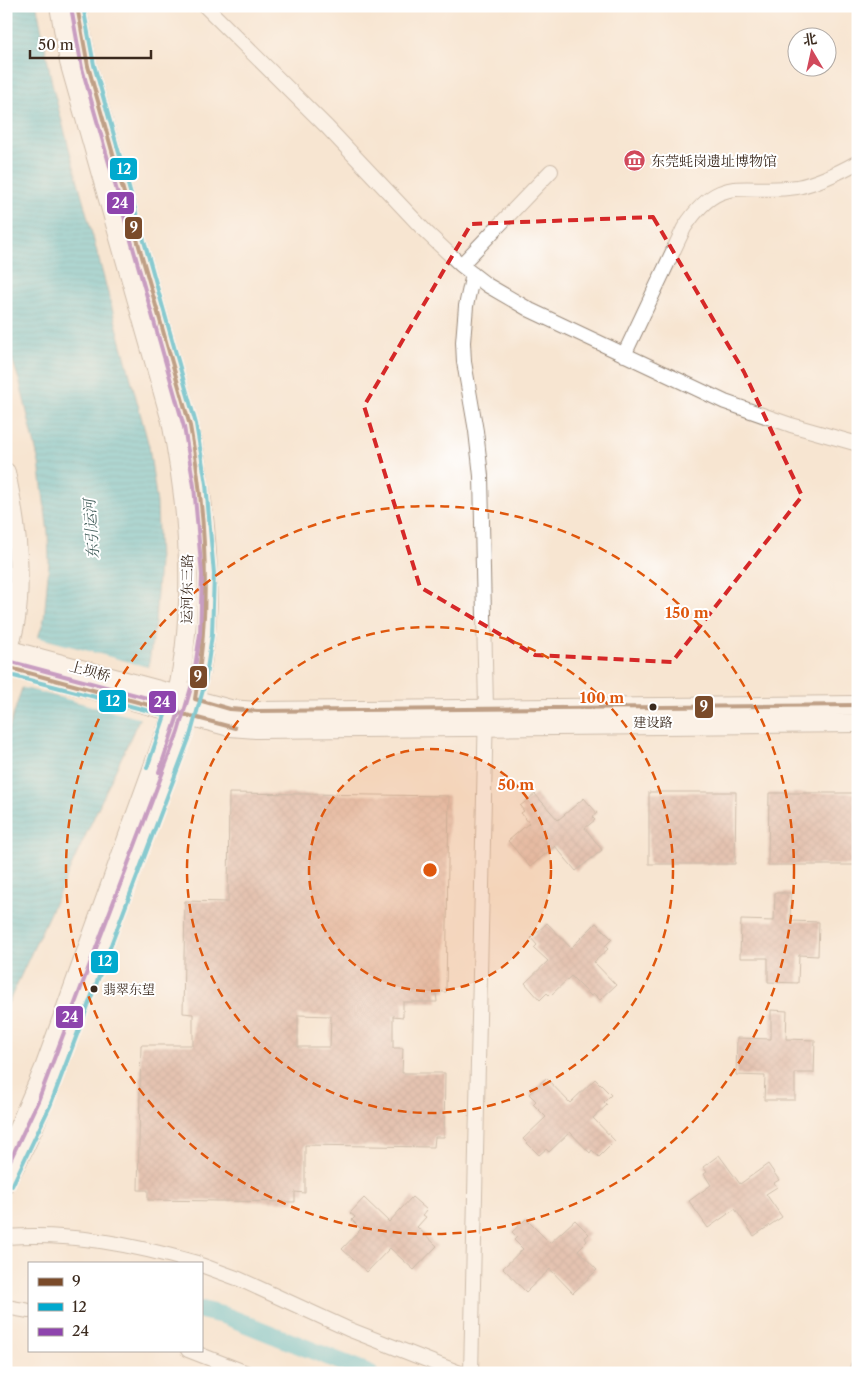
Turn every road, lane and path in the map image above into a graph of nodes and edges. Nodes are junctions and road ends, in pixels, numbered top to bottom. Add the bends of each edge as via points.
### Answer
1 (59, 6) edge
2 (77, 6) edge
3 (206, 6) edge
4 (858, 162) edge
5 (551, 171) dead end
6 (461, 265) junction
7 (472, 274) junction
8 (624, 355) junction
9 (858, 444) edge
10 (6, 472) edge
11 (12, 658) edge
12 (195, 699) junction
13 (858, 705) edge
14 (180, 707) junction
15 (486, 708) junction
16 (858, 723) edge
17 (485, 726) junction
18 (6, 1156) edge
19 (6, 1183) edge
20 (6, 1237) edge
21 (194, 1262) edge
22 (202, 1264) edge
23 (6, 1307) edge
24 (28, 1311) edge
25 (193, 1352) edge
26 (858, 1366) edge
27 (247, 1373) edge
28 (460, 1373) edge
29 (471, 1373) edge
30 (856, 1373) edge

1 - 14 street, 运河东三路 via 69,62 171,421 180,464 189,594
2 - 12 street, 运河东三路 via 88,66 190,426 198,468 207,598 202,664
3 - 6 street
4 - 8 street via 800,186 730,188 709,197 684,228
5 - 6 street
6 - 7 street
7 - 8 street via 530,310
7 - 15 street via 463,342 481,476
8 - 9 street via 725,402
10 - 11 street via 17,539 18,586
11 - 14 street, 上坝桥 via 151,705
11 - 14 street, 上坝桥 via 155,688
12 - 14 street, 运河东三路
12 - 15 street via 230,709 257,711
13 - 15 street
14 - 17 street via 230,727 256,729
14 - 18 street, 运河东三路 via 44,1068
14 - 19 street, 运河东三路 via 57,1072 20,1160
15 - 17 street
16 - 17 street
17 - 29 street
20 - 21 street via 64,1237 109,1242
22 - 28 street via 348,1329
23 - 24 street
25 - 27 street
26 - 30 street

